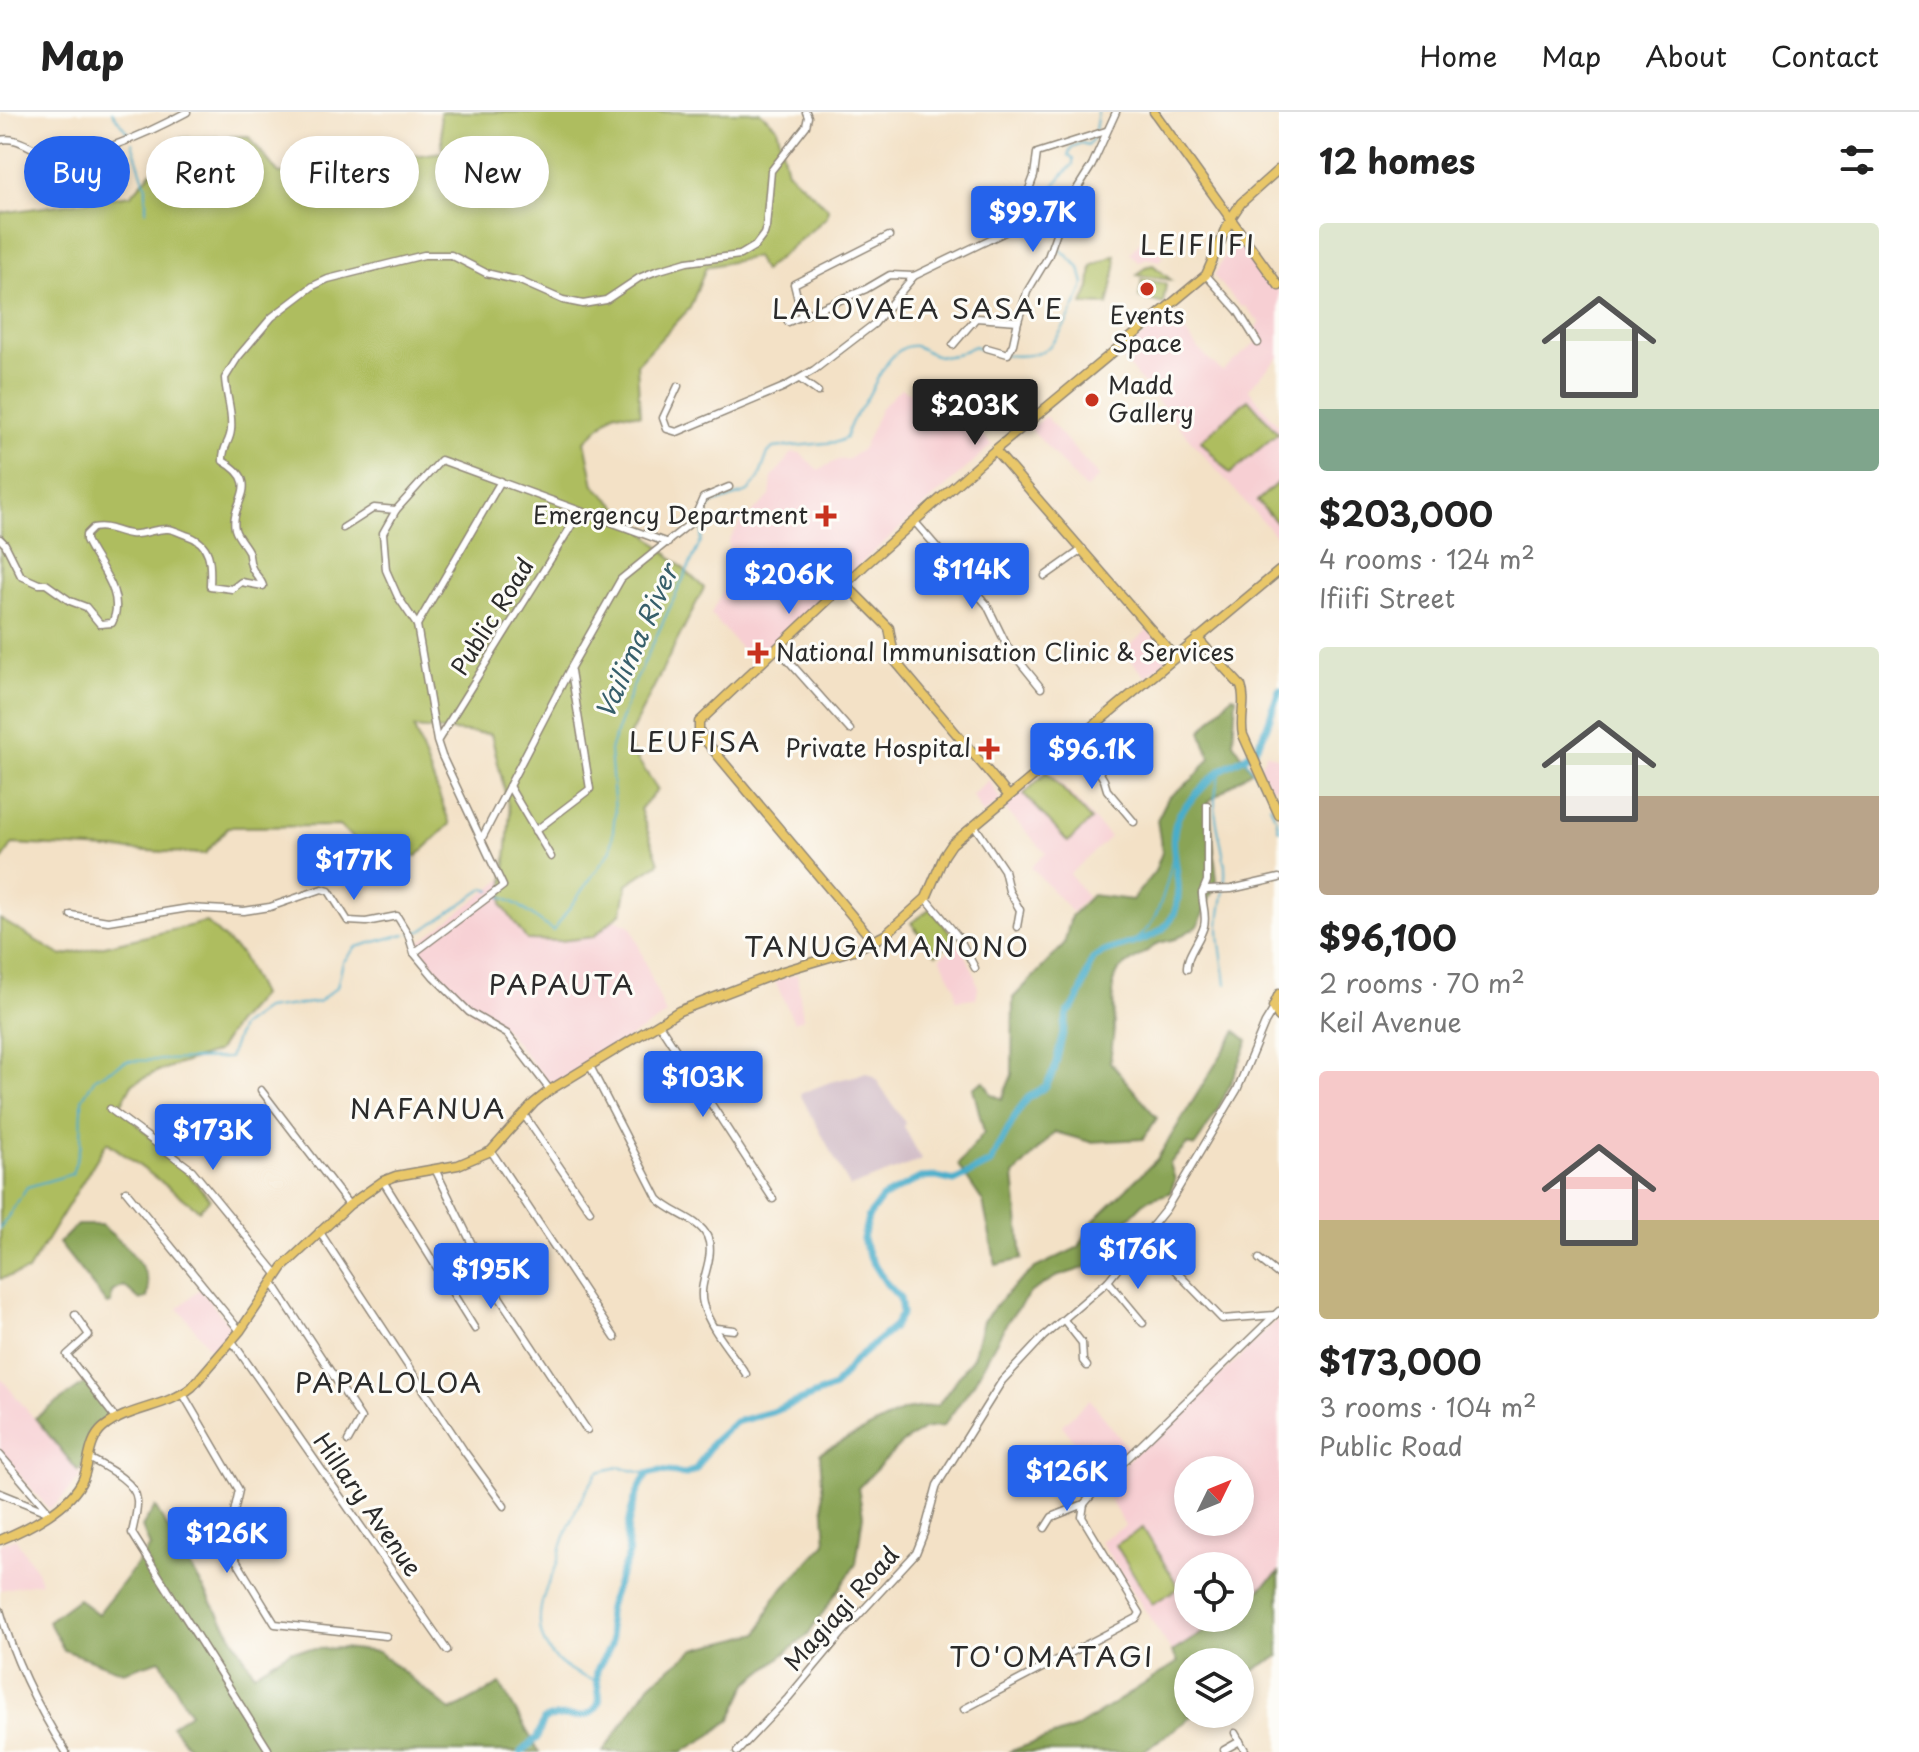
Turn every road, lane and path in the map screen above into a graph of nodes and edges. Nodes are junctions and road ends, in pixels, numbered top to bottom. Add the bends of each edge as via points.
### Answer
1 (187, 112) edge
2 (806, 112) edge
3 (1116, 112) edge
4 (1154, 112) edge
5 (1099, 133) junction
6 (0, 140) edge
7 (1279, 169) edge
8 (1231, 218) junction
9 (889, 236) dead end
10 (1206, 275) junction
11 (914, 276) junction
12 (1279, 286) edge
13 (802, 316) junction
14 (1018, 321) junction
15 (788, 322) dead end
16 (1258, 343) dead end
17 (953, 345) dead end
18 (987, 348) dead end
19 (800, 379) junction
20 (678, 386) dead end
21 (818, 392) dead end
22 (995, 450) junction
23 (501, 481) junction
24 (729, 487) dead end
25 (396, 510) junction
26 (580, 512) junction
27 (915, 522) junction
28 (343, 528) dead end
29 (0, 539) edge
30 (668, 543) junction
31 (1083, 549) junction
32 (1279, 571) edge
33 (1045, 576) dead end
34 (845, 584) junction
35 (417, 625) junction
36 (1197, 638) junction
37 (778, 649) junction
38 (1175, 657) junction
39 (570, 669) junction
40 (1041, 688) dead end
41 (850, 730) dead end
42 (1079, 738) junction
43 (437, 741) junction
44 (509, 786) junction
45 (1008, 795) junction
46 (1207, 805) dead end
47 (1279, 815) edge
48 (1134, 822) dead end
49 (974, 825) junction
50 (535, 831) junction
51 (482, 838) junction
52 (551, 857) dead end
53 (1279, 878) edge
54 (1202, 893) junction
55 (926, 898) junction
56 (71, 915) dead end
57 (1017, 927) dead end
58 (874, 942) junction
59 (414, 953) junction
60 (975, 968) dead end
61 (1187, 969) dead end
62 (1279, 994) edge
63 (1276, 1005) edge
64 (1279, 1017) edge
65 (659, 1024) junction
66 (590, 1066) junction
67 (261, 1090) dead end
68 (550, 1090) junction
69 (110, 1109) dead end
70 (524, 1115) junction
71 (491, 1151) junction
72 (435, 1169) junction
73 (383, 1181) junction
74 (126, 1191) dead end
75 (773, 1199) dead end
76 (349, 1205) junction
77 (590, 1211) dead end
78 (319, 1231) junction
79 (1142, 1236) junction
80 (1259, 1259) dead end
81 (1279, 1275) edge
82 (274, 1278) junction
83 (1108, 1281) junction
84 (1277, 1313) edge
85 (75, 1315) dead end
86 (1064, 1320) junction
87 (1143, 1323) dead end
88 (716, 1328) junction
89 (475, 1329) dead end
90 (734, 1330) dead end
91 (240, 1331) junction
92 (615, 1338) dead end
93 (232, 1341) junction
94 (1087, 1366) dead end
95 (746, 1374) dead end
96 (183, 1394) junction
97 (117, 1420) junction
98 (587, 1430) dead end
99 (348, 1441) dead end
100 (0, 1455) edge
101 (89, 1458) junction
102 (0, 1493) edge
103 (1084, 1504) junction
104 (504, 1506) dead end
105 (50, 1513) junction
106 (1045, 1528) dead end
107 (0, 1540) edge
108 (0, 1610) edge
109 (386, 1636) dead end
110 (447, 1650) dead end
111 (964, 1709) dead end
112 (1235, 1733) dead end
113 (1240, 1741) junction
114 (268, 1749) dead end
115 (1224, 1750) edge
116 (66, 1752) edge
117 (737, 1752) edge
118 (1246, 1752) edge

1 - 6 street via 148,133 74,154 48,154 11,138
2 - 29 street via 806,126 771,171 764,234 740,255 679,264 639,278 606,300 576,304 486,273 461,258 431,253 328,279 272,317 225,378 231,434 222,455 243,483 234,522 263,586 210,586 210,557 190,536 167,529 128,534 93,528 86,540 110,583 115,616 112,623 100,624 86,607 21,576
3 - 5 street
4 - 8 main road
5 - 11 street via 1037,153 1028,192 1010,229
5 - 14 street via 1092,165 1065,208
7 - 8 main road via 1248,194
8 - 10 main road
8 - 12 main road
9 - 13 street via 794,284
10 - 16 street
10 - 22 main road
11 - 13 street via 890,275
11 - 19 street via 868,329
13 - 15 street
14 - 17 street via 976,318
14 - 18 street via 1008,354
19 - 20 street via 671,432 663,418
19 - 21 street
22 - 27 main road
22 - 31 main road
23 - 25 street, Public Road via 441,460
23 - 26 street, Public Road
23 - 35 street
24 - 30 street via 703,498 693,521
25 - 28 street via 374,508
25 - 35 street, Public Road via 383,533 386,570
26 - 30 street, Public Road
26 - 43 street, Public Road
27 - 34 main road
27 - 40 street via 987,605 1007,646
30 - 39 street via 621,579
31 - 33 street
31 - 38 main road
32 - 36 main road
34 - 37 main road
34 - 45 main road via 889,628 895,661
35 - 43 street, Public Road
36 - 38 main road
36 - 47 main road via 1241,686 1241,727
37 - 41 street
37 - 58 main road via 698,726
38 - 42 main road
39 - 44 street
39 - 50 street via 590,789
42 - 45 main road
42 - 48 street via 1107,790
43 - 51 street, Public Road
44 - 50 street
44 - 51 street
45 - 49 main road
46 - 54 street via 1207,881
49 - 55 main road via 947,850
49 - 57 street via 1004,870 1020,910
50 - 52 street
51 - 59 street, Public Road via 503,886
53 - 54 street
54 - 61 street via 1206,915
55 - 58 main road
55 - 60 street via 959,938
56 - 59 street via 108,921 189,908 244,911 322,889 335,897 348,921 397,916
58 - 65 main road via 733,989
59 - 68 street via 469,1012 507,1034
62 - 63 main road
63 - 64 main road
63 - 79 street, Magiagi Road via 1237,1090 1175,1196
65 - 66 main road
65 - 75 street
66 - 68 main road
66 - 88 street via 658,1199 709,1239 703,1302
67 - 76 street
68 - 70 main road
69 - 82 street via 192,1170
70 - 71 main road
70 - 77 street
71 - 72 main road
71 - 92 street
72 - 73 main road
72 - 98 street via 494,1289
73 - 76 main road
73 - 89 street
74 - 91 street
76 - 78 main road
78 - 82 main road
78 - 104 street
79 - 83 street, Magiagi Road
79 - 84 street via 1222,1319
80 - 81 street
82 - 91 main road
82 - 99 street via 361,1418
83 - 86 street, Magiagi Road
83 - 87 street
84 - 103 street
85 - 97 street via 89,1335 67,1355
86 - 94 street via 1082,1343
86 - 117 street, Magiagi Road via 1002,1381 942,1474 916,1553
88 - 90 street
88 - 95 street
91 - 93 main road
93 - 96 main road
93 - 110 street, Hillary Avenue
96 - 97 main road
96 - 109 street via 239,1490 227,1543 275,1624
97 - 101 main road via 97,1434
100 - 105 street
101 - 105 main road via 80,1485
101 - 114 street via 119,1475 135,1492 132,1533
102 - 105 street
103 - 106 street via 1052,1517
103 - 111 street via 1082,1517 1140,1613
105 - 107 main road
108 - 116 street via 18,1661
112 - 113 street
113 - 115 street
113 - 118 street

